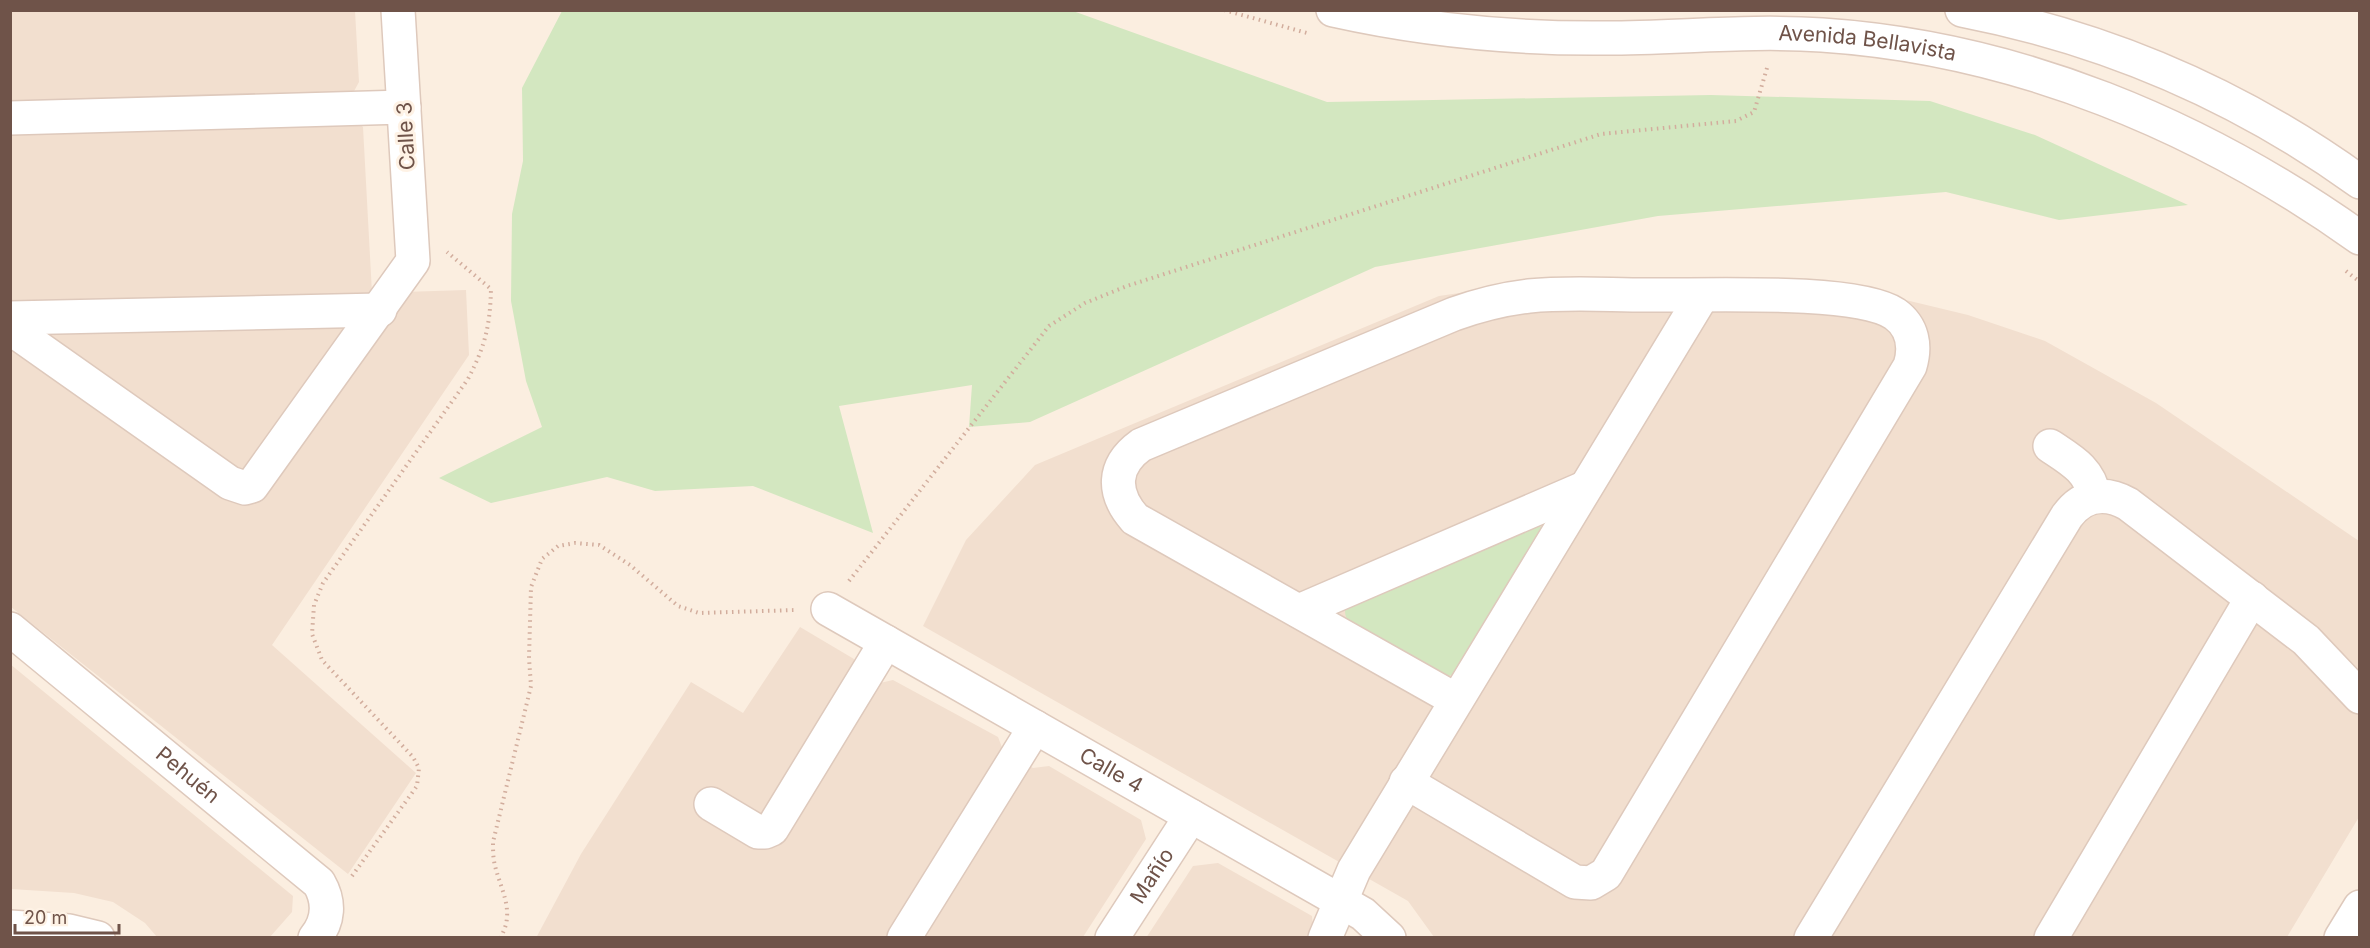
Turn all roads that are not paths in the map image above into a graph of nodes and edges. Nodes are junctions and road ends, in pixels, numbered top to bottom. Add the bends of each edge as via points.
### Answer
1 (398, 10) edge
2 (1962, 10) edge
3 (1323, 23) edge
4 (404, 107) junction
5 (10, 117) edge
6 (2360, 182) edge
7 (2360, 238) edge
8 (1702, 296) junction
9 (380, 310) junction
10 (10, 318) edge
11 (10, 328) edge
12 (2050, 446) dead end
13 (1582, 489) junction
14 (2094, 496) junction
15 (2252, 598) junction
16 (828, 609) road end
17 (1299, 611) junction
18 (10, 629) edge
19 (886, 642) junction
20 (2360, 697) edge
21 (1455, 700) junction
22 (1035, 727) junction
23 (1406, 782) junction
24 (711, 804) dead end
25 (1191, 816) junction
26 (1341, 902) junction
27 (2360, 907) edge
28 (10, 927) edge
29 (98, 938) edge
30 (315, 938) edge
31 (904, 938) edge
32 (1112, 938) edge
33 (1325, 938) edge
34 (1389, 938) edge
35 (1811, 938) edge
36 (2051, 938) edge
37 (2341, 938) edge

1 - 4 street, Calle 3
2 - 6 street via 2070,37 2189,81 2286,132
3 - 7 street, Avenida Bellavista via 1495,36 1820,35 1916,45 2053,79 2119,104 2188,135 2286,189
4 - 5 street
4 - 9 street, Calle 3 via 413,261
8 - 13 street
8 - 17 street via 1531,296 1479,305 1141,445 1129,454 1120,473 1119,495 1135,519
8 - 23 street via 1842,299 1883,309 1904,322 1910,332 1914,343 1910,366 1606,874 1591,883 1575,882
9 - 10 street
9 - 11 street via 258,480 244,488 230,483
12 - 14 street via 2083,470
13 - 17 street
13 - 21 street
14 - 15 street via 2106,495 2128,504
14 - 35 street via 2074,507 2067,516
15 - 20 street via 2306,640
15 - 36 street
16 - 19 street, Calle 4
17 - 21 street
18 - 30 street, Pehuén via 309,874 323,891 327,907
19 - 22 street, Calle 4
19 - 24 street via 772,829 758,832
21 - 23 street
22 - 25 street, Calle 4
22 - 31 street
23 - 26 street via 1354,870
25 - 26 street, Calle 4
25 - 32 street, Mañío
26 - 33 street
26 - 34 street, Calle 4 via 1363,914
27 - 37 street
28 - 29 street via 69,931

